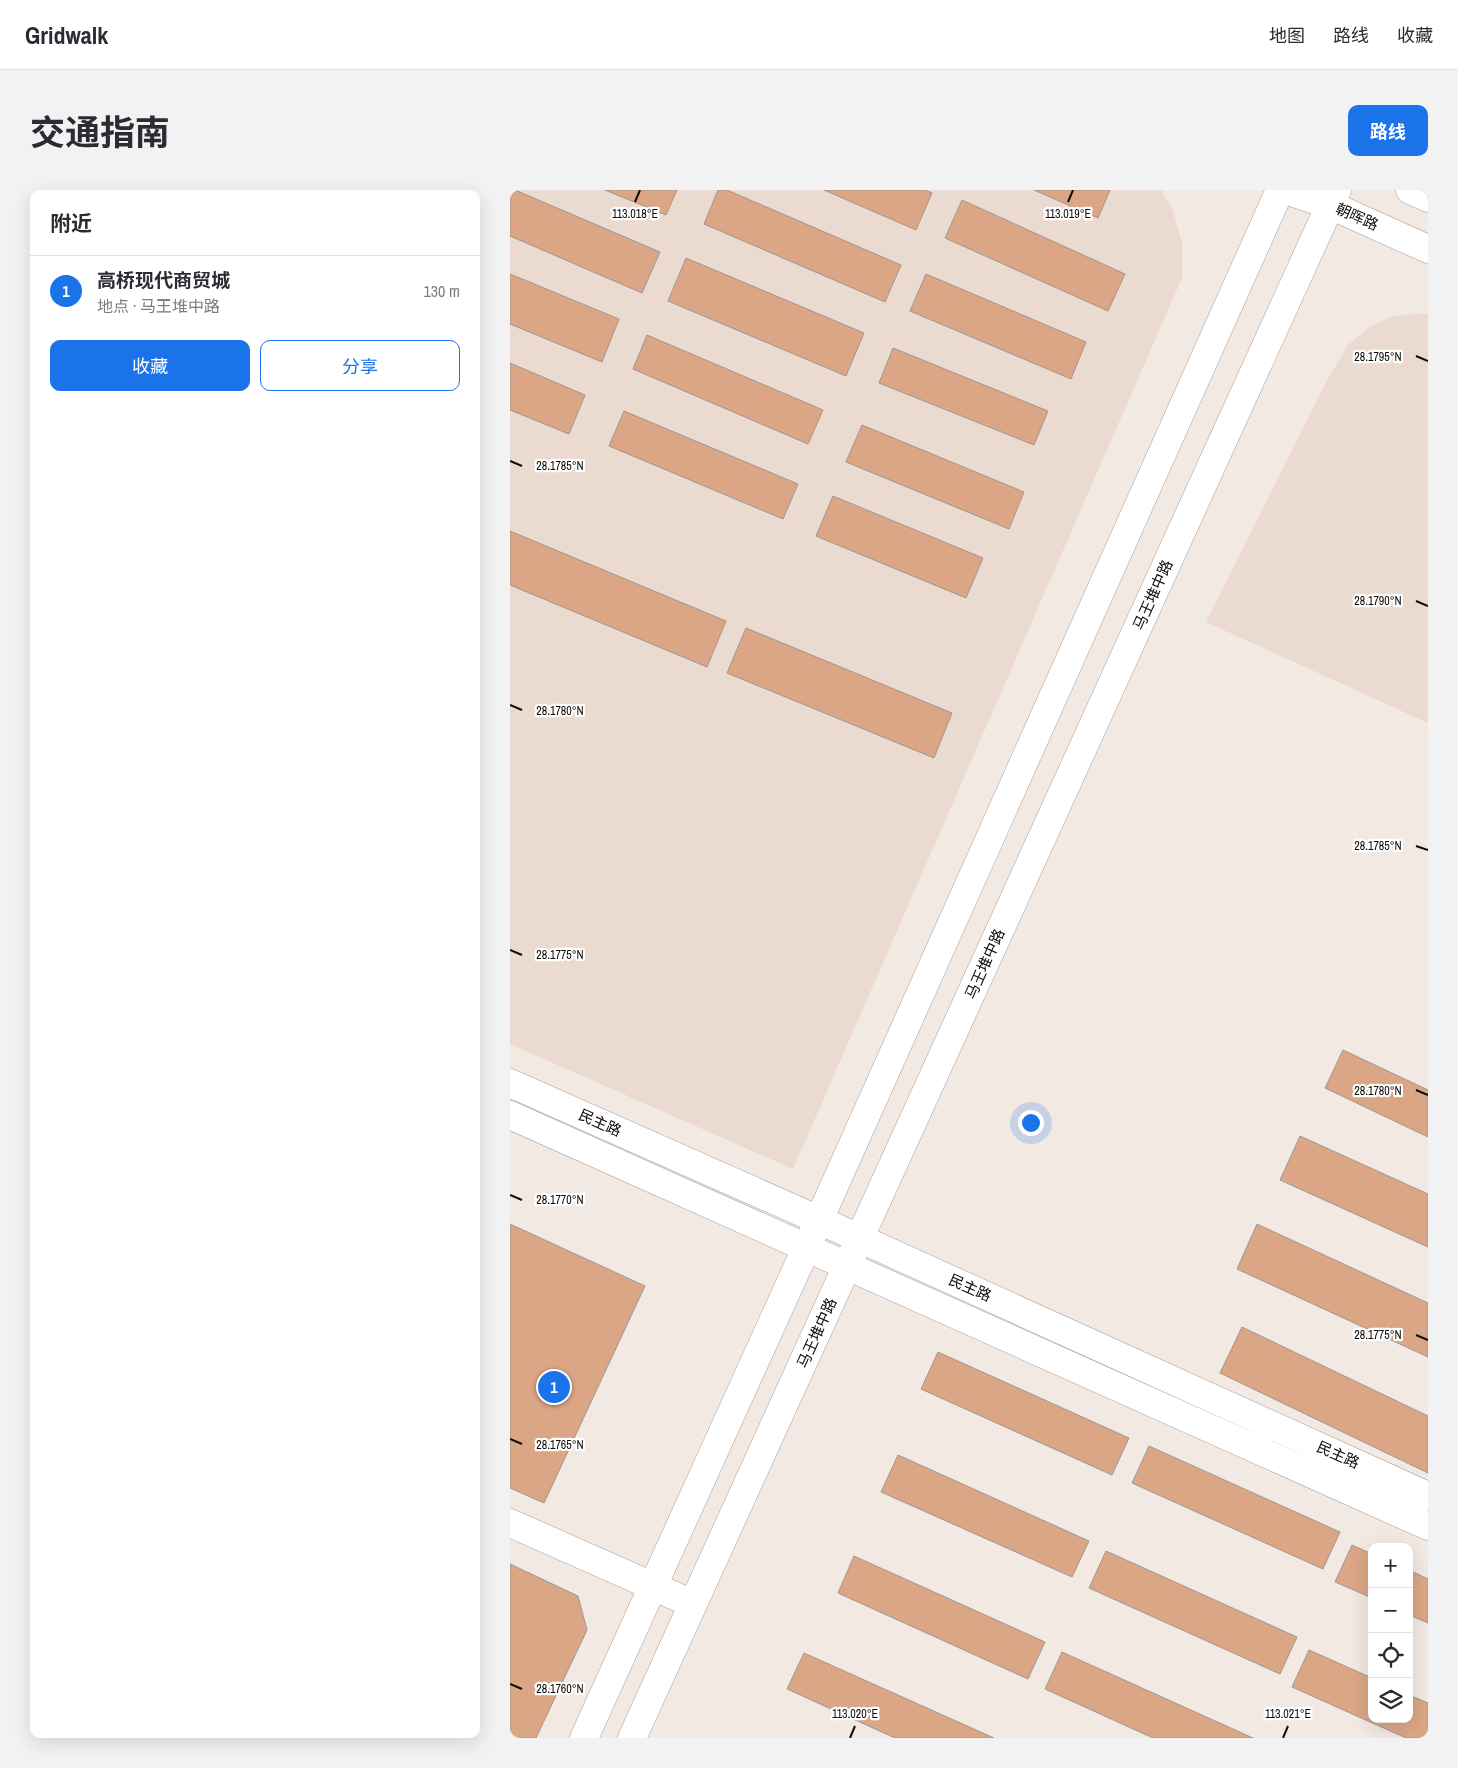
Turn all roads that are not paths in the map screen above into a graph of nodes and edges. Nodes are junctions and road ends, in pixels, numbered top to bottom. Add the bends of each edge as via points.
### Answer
1 (1280, 190) edge
2 (1285, 190) edge
3 (1410, 190) edge
4 (1334, 198) edge
5 (1428, 198) edge
6 (1428, 249) edge
7 (510, 1083) edge
8 (510, 1115) edge
9 (819, 1220) junction
10 (860, 1238) junction
11 (806, 1249) junction
12 (847, 1267) junction
13 (1428, 1496) edge
14 (510, 1523) edge
15 (1428, 1526) edge
16 (652, 1587) junction
17 (693, 1604) junction
18 (584, 1738) edge
19 (632, 1738) edge

1 - 9 main road
2 - 4 main road, 朝晖路
3 - 5 main road
4 - 6 main road, 朝晖路
4 - 10 main road, 马王堆中路
7 - 9 main road, 民主路
8 - 11 main road, 民主路
9 - 10 main road, 民主路
9 - 11 main road
10 - 12 main road, 马王堆中路
10 - 13 main road, 民主路
11 - 12 main road, 民主路
11 - 16 main road
12 - 15 main road, 民主路
12 - 17 main road, 马王堆中路
14 - 16 main road
16 - 17 main road
16 - 18 main road
17 - 19 main road, 马王堆中路

